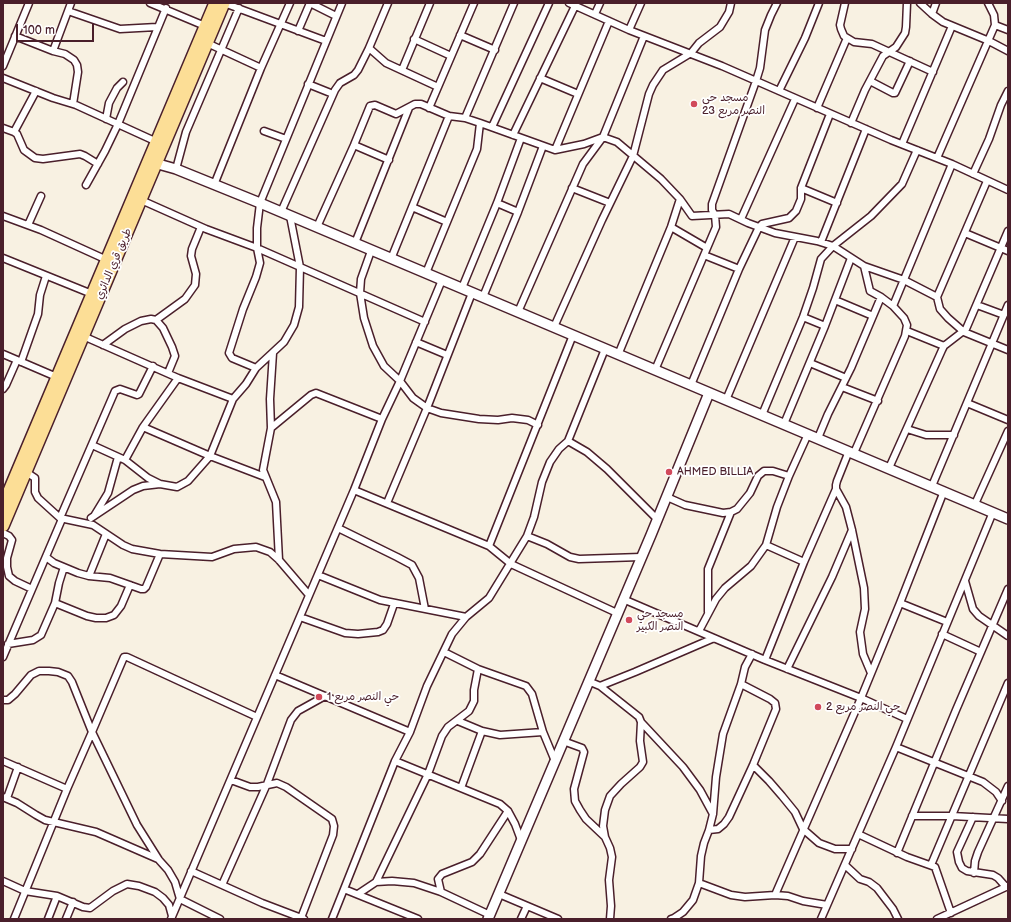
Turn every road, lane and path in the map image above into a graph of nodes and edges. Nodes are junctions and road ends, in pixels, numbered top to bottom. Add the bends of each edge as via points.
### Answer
1 (28, 3) edge
2 (70, 3) edge
3 (150, 3) edge
4 (215, 3) edge
5 (224, 3) edge
6 (290, 3) edge
7 (342, 3) edge
8 (388, 3) edge
9 (430, 3) edge
10 (474, 3) edge
11 (514, 3) edge
12 (549, 3) edge
13 (600, 3) edge
14 (641, 3) edge
15 (732, 3) edge
16 (777, 3) edge
17 (819, 3) edge
18 (845, 3) edge
19 (907, 3) edge
20 (920, 3) edge
21 (936, 3) edge
22 (988, 3) edge
23 (572, 4) edge
24 (166, 8) junction
25 (239, 8) junction
26 (68, 12) junction
27 (595, 14) junction
28 (932, 14) junction
29 (336, 16) junction
30 (609, 21) junction
31 (281, 24) junction
32 (995, 25) junction
33 (205, 26) junction
34 (952, 26) junction
35 (157, 27) junction
36 (629, 30) junction
37 (1008, 30) edge
38 (298, 31) junction
39 (460, 35) junction
40 (15, 36) junction
41 (644, 36) junction
42 (847, 38) junction
43 (414, 39) junction
44 (326, 41) junction
45 (989, 41) junction
46 (207, 43) junction
47 (369, 48) junction
48 (222, 50) junction
49 (495, 50) junction
50 (1008, 51) edge
51 (53, 52) junction
52 (888, 52) junction
53 (691, 53) junction
54 (451, 56) junction
55 (910, 61) junction
56 (3, 66) edge
57 (261, 68) junction
58 (402, 70) junction
59 (933, 72) junction
60 (3, 78) edge
61 (540, 78) junction
62 (756, 81) junction
63 (870, 81) junction
64 (123, 82) dead end
65 (308, 84) junction
66 (438, 87) junction
67 (36, 91) junction
68 (1008, 91) edge
69 (779, 92) junction
70 (334, 94) junction
71 (578, 94) junction
72 (795, 98) junction
73 (73, 104) junction
74 (410, 107) junction
75 (429, 108) junction
76 (817, 108) junction
77 (830, 114) junction
78 (449, 116) junction
79 (465, 118) junction
80 (106, 119) junction
81 (480, 123) junction
82 (851, 123) junction
83 (118, 124) junction
84 (492, 127) junction
85 (3, 128) edge
86 (866, 129) junction
87 (264, 131) dead end
88 (14, 132) junction
89 (514, 135) junction
90 (603, 137) junction
91 (521, 138) junction
92 (286, 139) junction
93 (157, 142) junction
94 (902, 144) junction
95 (354, 145) junction
96 (543, 146) junction
97 (555, 150) junction
98 (917, 150) junction
99 (633, 156) junction
100 (937, 158) junction
101 (388, 160) junction
102 (153, 163) junction
103 (98, 164) junction
104 (952, 164) junction
105 (176, 169) junction
106 (973, 174) junction
107 (987, 181) junction
108 (86, 185) dead end
109 (214, 185) junction
110 (572, 188) junction
111 (801, 188) junction
112 (1008, 190) edge
113 (41, 196) dead end
114 (680, 199) junction
115 (141, 200) junction
116 (260, 203) junction
117 (497, 203) junction
118 (610, 203) junction
119 (837, 203) junction
120 (412, 207) junction
121 (281, 212) junction
122 (518, 212) junction
123 (715, 214) junction
124 (3, 216) edge
125 (290, 216) junction
126 (741, 219) junction
127 (447, 222) junction
128 (28, 225) junction
129 (201, 227) junction
130 (317, 227) junction
131 (671, 227) junction
132 (759, 227) junction
133 (1008, 231) edge
134 (965, 233) junction
135 (795, 237) junction
136 (821, 242) junction
137 (355, 243) junction
138 (832, 246) junction
139 (257, 248) junction
140 (707, 248) junction
141 (1001, 248) junction
142 (371, 250) junction
143 (1008, 251) edge
144 (704, 255) junction
145 (851, 258) junction
146 (391, 259) junction
147 (106, 260) junction
148 (4, 261) edge
149 (864, 266) junction
150 (300, 267) junction
151 (739, 269) junction
152 (426, 273) junction
153 (46, 276) junction
154 (442, 280) junction
155 (904, 280) junction
156 (462, 288) junction
157 (360, 293) junction
158 (472, 293) junction
159 (92, 294) junction
160 (483, 297) junction
161 (881, 297) junction
162 (937, 297) junction
163 (835, 300) junction
164 (977, 305) junction
165 (1008, 305) edge
166 (893, 306) junction
167 (518, 312) junction
168 (1004, 315) junction
169 (873, 316) junction
170 (803, 317) junction
171 (156, 320) junction
172 (425, 322) junction
173 (825, 326) junction
174 (554, 327) junction
175 (907, 331) junction
176 (964, 332) junction
177 (573, 335) junction
178 (83, 336) junction
179 (416, 342) junction
180 (992, 343) junction
181 (103, 345) junction
182 (944, 346) junction
183 (605, 349) junction
184 (1008, 350) edge
185 (272, 353) junction
186 (3, 354) edge
187 (618, 354) junction
188 (447, 355) junction
189 (19, 361) junction
190 (810, 363) junction
191 (153, 366) junction
192 (256, 368) junction
193 (655, 370) junction
194 (168, 373) junction
195 (178, 378) junction
196 (846, 378) junction
197 (60, 379) junction
198 (400, 382) junction
199 (691, 385) junction
200 (842, 387) junction
201 (3, 389) edge
202 (709, 393) junction
203 (233, 399) junction
204 (726, 400) junction
205 (878, 401) junction
206 (967, 403) junction
207 (427, 408) junction
208 (762, 415) junction
209 (382, 419) junction
210 (1008, 420) edge
211 (784, 424) junction
212 (538, 425) junction
213 (143, 427) junction
214 (271, 428) junction
215 (907, 429) junction
216 (1008, 432) edge
217 (808, 434) junction
218 (954, 435) junction
219 (818, 438) junction
220 (568, 441) junction
221 (92, 445) junction
222 (851, 452) junction
223 (210, 456) junction
224 (122, 458) junction
225 (889, 468) junction
226 (26, 472) junction
227 (789, 476) junction
228 (265, 477) junction
229 (160, 484) junction
230 (932, 486) junction
231 (6, 489) edge
232 (836, 489) junction
233 (354, 490) junction
234 (944, 491) junction
235 (666, 497) junction
236 (387, 503) junction
237 (975, 504) junction
238 (3, 505) edge
239 (731, 512) junction
240 (993, 512) junction
241 (61, 518) junction
242 (1008, 518) edge
243 (657, 519) junction
244 (89, 521) junction
245 (3, 526) edge
246 (338, 528) junction
247 (852, 530) junction
248 (3, 533) edge
249 (106, 534) junction
250 (528, 536) junction
251 (766, 545) junction
252 (489, 546) junction
253 (160, 554) junction
254 (46, 557) junction
255 (641, 557) junction
256 (279, 560) junction
257 (804, 562) junction
258 (511, 564) junction
259 (64, 567) junction
260 (318, 575) junction
261 (89, 576) junction
262 (964, 581) junction
263 (130, 585) junction
264 (32, 589) junction
265 (1008, 589) edge
266 (309, 595) junction
267 (623, 599) junction
268 (55, 603) junction
269 (900, 603) junction
270 (394, 604) junction
271 (424, 608) junction
272 (708, 612) junction
273 (617, 613) junction
274 (300, 617) junction
275 (466, 617) junction
276 (947, 622) junction
277 (992, 625) junction
278 (699, 631) junction
279 (942, 634) junction
280 (1008, 636) edge
281 (714, 638) junction
282 (6, 647) edge
283 (444, 652) junction
284 (981, 652) junction
285 (752, 654) junction
286 (3, 657) edge
287 (765, 660) junction
288 (478, 669) junction
289 (787, 669) junction
290 (871, 673) junction
291 (276, 675) junction
292 (588, 681) junction
293 (1008, 683) edge
294 (741, 684) junction
295 (600, 686) junction
296 (325, 696) junction
297 (861, 698) junction
298 (3, 700) edge
299 (258, 717) junction
300 (908, 719) junction
301 (458, 721) junction
302 (641, 722) junction
303 (482, 731) junction
304 (92, 732) junction
305 (410, 732) junction
306 (543, 732) junction
307 (563, 740) junction
308 (896, 747) junction
309 (3, 761) edge
310 (395, 761) junction
311 (555, 761) junction
312 (934, 763) junction
313 (753, 765) junction
314 (18, 767) junction
315 (428, 774) junction
316 (969, 776) junction
317 (231, 780) junction
318 (267, 784) junction
319 (1008, 786) edge
320 (461, 788) junction
321 (67, 789) junction
322 (5, 798) edge
323 (1002, 801) junction
324 (508, 811) junction
325 (713, 814) junction
326 (912, 816) junction
327 (952, 816) junction
328 (973, 817) junction
329 (994, 818) junction
330 (1008, 819) edge
331 (53, 822) junction
332 (709, 830) junction
333 (803, 830) junction
334 (858, 834) junction
335 (604, 837) junction
336 (520, 840) junction
337 (852, 849) junction
338 (897, 853) junction
339 (159, 860) junction
340 (845, 865) junction
341 (931, 865) junction
342 (191, 871) junction
343 (974, 873) junction
344 (3, 881) edge
345 (376, 882) junction
346 (699, 883) junction
347 (222, 885) junction
348 (1007, 887) edge
349 (344, 889) junction
350 (25, 891) junction
351 (440, 892) junction
352 (358, 894) junction
353 (499, 894) junction
354 (775, 895) junction
355 (57, 896) junction
356 (180, 899) junction
357 (73, 902) junction
358 (827, 905) junction
359 (527, 906) junction
360 (951, 913) junction
361 (172, 917) edge
362 (489, 917) edge
363 (303, 918) edge
364 (14, 919) edge
365 (48, 919) edge
366 (66, 919) edge
367 (220, 919) edge
368 (332, 919) edge
369 (418, 919) edge
370 (521, 919) edge
371 (558, 919) edge
372 (610, 919) edge
373 (671, 919) edge
374 (821, 919) edge
375 (898, 919) edge
376 (937, 919) edge

1 - 40 street
2 - 26 street
3 - 24 street
4 - 33 highway, طريق قري الدائري
5 - 25 street
5 - 46 highway, طريق قري الدائري
6 - 31 street
7 - 29 street
8 - 47 street
9 - 43 street
10 - 39 street
11 - 49 street
12 - 84 street
13 - 27 street
14 - 36 street
15 - 53 street via 720,27 699,43
16 - 62 street via 765,30
17 - 69 street
18 - 42 street via 841,29
19 - 52 street via 905,33 896,47
20 - 28 street
21 - 28 street
22 - 32 street via 994,15
23 - 27 street
23 - 61 street
24 - 33 street
24 - 35 street
25 - 31 street
25 - 48 street
26 - 35 street via 120,29
26 - 51 street
27 - 30 street
28 - 34 street
29 - 38 street via 310,3
29 - 44 street
30 - 36 street
30 - 71 street
31 - 38 street
31 - 57 street
32 - 37 street
32 - 45 street
33 - 93 highway, طريق قري الدائري
34 - 45 street
34 - 59 street
35 - 83 street
36 - 41 street
38 - 44 street
39 - 49 street
39 - 54 street
40 - 51 street
40 - 56 street via 7,48
41 - 53 street
41 - 90 street
42 - 52 street via 857,43 870,43
42 - 76 street
43 - 54 street
43 - 58 street
44 - 65 street
45 - 50 street
45 - 100 street
46 - 48 street
46 - 102 highway, طريق قري الدائري
47 - 58 street via 382,60
47 - 70 street via 356,72 340,84
48 - 57 street
48 - 105 street via 186,132
49 - 79 street
51 - 73 street via 68,56 77,65
52 - 55 street
52 - 63 street via 883,56
53 - 62 street
53 - 99 street via 663,70 653,85
54 - 66 street
55 - 59 street
55 - 63 street via 894,93
57 - 109 street
58 - 66 street
59 - 94 street
60 - 67 street
61 - 71 street
61 - 89 street
62 - 69 street
62 - 123 street via 712,204
63 - 82 street
64 - 80 street via 111,99
65 - 70 street
65 - 92 street
66 - 75 street
67 - 73 street
67 - 88 street
68 - 106 street
69 - 72 street
70 - 121 street
71 - 97 street
72 - 76 street
72 - 126 street
73 - 80 street
74 - 75 street via 417,104
74 - 95 street via 396,114 375,105 370,106
74 - 101 street
75 - 78 street
76 - 77 street
77 - 82 street
77 - 111 street
78 - 79 street
78 - 120 street
79 - 81 street
80 - 83 street
81 - 84 street
81 - 127 street via 477,149
82 - 86 street
83 - 93 street
83 - 103 street
84 - 89 street
85 - 88 street
86 - 94 street
86 - 119 street
87 - 92 street
88 - 103 street via 24,150 35,158 80,154
89 - 91 street
90 - 97 street
90 - 99 street via 617,142
90 - 110 street via 583,164
91 - 96 street
91 - 117 street
92 - 116 street
93 - 102 highway, طريق قري الدائري
94 - 98 street
95 - 101 street
95 - 130 street
96 - 97 street
96 - 122 street
98 - 100 street
98 - 138 street via 902,184 871,216
99 - 114 street
99 - 118 street
100 - 104 street
101 - 137 street
102 - 105 main road
102 - 115 highway, طريق قري الدائري
102 - 147 highway, طريق قري الدائري
103 - 108 street
104 - 106 street
104 - 155 street
105 - 109 main road
106 - 107 street
107 - 112 street
107 - 134 street
109 - 116 main road
110 - 118 street
110 - 167 street
111 - 119 street
111 - 132 street via 801,199 794,214 789,218 763,223
113 - 128 street
114 - 123 street via 692,216
114 - 131 street
115 - 129 street
115 - 178 highway, طريق قري الدائري
116 - 121 main road
116 - 139 street via 256,228
117 - 122 street
117 - 156 street
118 - 174 street
119 - 136 street
120 - 127 street
120 - 146 street
121 - 125 main road
122 - 160 street
123 - 126 street via 729,214
123 - 140 street via 717,226
124 - 128 street
125 - 130 main road
125 - 150 street
126 - 132 street
127 - 152 street
128 - 147 street
129 - 139 street
129 - 171 street via 192,249 197,278 195,285 185,299
130 - 137 main road
131 - 140 street
131 - 187 street
132 - 135 street
132 - 151 street
133 - 141 street
134 - 141 street
134 - 162 street
135 - 136 street
135 - 204 street
136 - 138 street
137 - 142 main road
138 - 145 street
138 - 170 street via 819,262 814,288
139 - 150 street
139 - 192 street via 260,263 229,353 232,358
140 - 144 street
141 - 143 street
141 - 164 street
142 - 146 main road
142 - 157 street via 361,279
144 - 151 street
144 - 193 street
145 - 149 street
145 - 163 street
146 - 152 main road
147 - 159 highway, طريق قري الدائري
148 - 153 street
149 - 155 street
149 - 161 street via 869,290
150 - 157 street
150 - 185 street via 299,307 294,325 284,342
151 - 199 street
152 - 154 main road
153 - 159 street
153 - 189 street via 38,314
154 - 156 main road
154 - 172 street
155 - 162 street
155 - 166 street
156 - 158 main road
157 - 172 street
157 - 198 street via 364,318 373,346 384,366
158 - 160 main road
158 - 188 street
159 - 197 highway, طريق قري الدائري
160 - 167 main road
161 - 166 street
161 - 169 street
162 - 176 street via 940,309
163 - 169 street
163 - 173 street
164 - 168 street
164 - 176 street
165 - 168 street
166 - 175 street via 904,318
167 - 174 main road
168 - 180 street
169 - 196 street
170 - 173 street
170 - 208 street
171 - 181 street via 142,321 125,329
171 - 194 street via 163,328 175,356
172 - 179 street
173 - 190 street
174 - 177 main road
175 - 182 street
175 - 205 street
176 - 180 street
176 - 182 street
177 - 183 main road
177 - 212 street
178 - 181 street
178 - 197 highway, طريق قري الدائري
179 - 188 street
179 - 198 street
180 - 184 street
180 - 206 street
181 - 191 street
182 - 215 street
183 - 187 main road
183 - 220 street
185 - 192 street
185 - 214 street
186 - 189 street
187 - 193 main road
188 - 207 street
189 - 197 street
189 - 201 street
190 - 196 street
190 - 211 street
191 - 194 street
191 - 221 street via 139,394 120,389 115,392
192 - 203 street
193 - 199 main road
194 - 195 street
195 - 203 street
195 - 213 street
196 - 200 street
197 - 226 highway, طريق قري الدائري
197 - 231 highway, طريق قري الدائري
198 - 207 street via 413,398
198 - 209 street
199 - 202 main road
200 - 205 street
200 - 219 street
202 - 204 main road
202 - 235 main road
203 - 223 street
204 - 208 main road
205 - 222 street
206 - 210 street
206 - 218 street
207 - 212 street via 479,420 512,418 528,420
207 - 236 street
208 - 211 main road
209 - 214 street via 316,393
209 - 233 street
211 - 217 main road
212 - 252 street
213 - 223 street
213 - 224 street
214 - 228 street via 263,470
215 - 218 street via 926,435
215 - 225 street
216 - 237 street
217 - 219 main road
217 - 227 street
218 - 230 street
219 - 222 main road
220 - 243 street via 607,468
220 - 250 street via 550,462
221 - 224 street
221 - 241 street
222 - 225 main road
222 - 232 street via 837,481
223 - 228 street
223 - 229 street via 188,480 177,486
224 - 229 street
224 - 244 street via 105,500
225 - 230 main road
226 - 241 street via 35,478 35,492 38,498
226 - 245 highway, طريق قري الدائري
227 - 239 street via 764,471 758,476 750,493 737,509
227 - 251 street
228 - 256 street via 276,502
229 - 244 street via 134,490
230 - 234 main road
231 - 238 highway, طريق قري الدائري
232 - 247 street via 846,507
232 - 257 street
233 - 236 street
233 - 246 street
234 - 237 main road
234 - 269 street
235 - 239 street via 697,508
235 - 243 main road
236 - 252 street
237 - 240 main road
239 - 272 street via 708,569
240 - 242 main road
240 - 262 street
241 - 244 street
241 - 254 street
243 - 255 main road
244 - 249 street
246 - 260 street
246 - 271 street via 412,565 419,578
247 - 289 street
247 - 290 street via 864,588 865,609 860,632 863,654
248 - 264 street via 12,540 7,558 9,576
249 - 253 street via 128,548
249 - 261 street
250 - 255 street via 579,559
250 - 258 street
251 - 257 street
251 - 272 street via 751,566 725,588
252 - 258 street
253 - 256 street via 212,557 234,549 256,547 270,552
253 - 263 street via 146,587 141,589
254 - 259 street
254 - 264 street
255 - 267 main road
256 - 266 street
257 - 287 street
258 - 273 street
258 - 275 street via 489,598
259 - 261 street
259 - 268 street
260 - 266 street
260 - 270 street
261 - 263 street via 110,578
262 - 276 street
262 - 277 street via 973,609
263 - 268 street via 121,606 114,615 106,618 87,616
264 - 282 street
265 - 277 street
266 - 274 street
267 - 273 main road
267 - 278 street
268 - 282 street via 41,635
269 - 276 street
269 - 290 street
270 - 271 street
270 - 274 street via 387,624 378,632 345,633
271 - 275 street
272 - 278 street
273 - 292 main road
274 - 291 street
275 - 283 street via 452,634
276 - 279 street
277 - 280 street
277 - 284 street
278 - 281 street
279 - 284 street
279 - 300 street
281 - 285 street
281 - 295 street
282 - 286 street
283 - 288 street
283 - 305 street via 427,686
284 - 312 street
285 - 287 street
285 - 294 street
287 - 289 street
288 - 301 street via 474,701 469,711
288 - 306 street via 526,686 532,694
289 - 297 street
290 - 297 street
291 - 296 street
291 - 299 street
292 - 295 street
292 - 307 main road
293 - 316 street
294 - 313 street via 770,699 776,709
294 - 325 street via 723,734
295 - 302 street via 639,717
296 - 305 street
296 - 318 street via 298,711 291,720
297 - 300 street
297 - 333 street
298 - 304 street via 8,700 15,694 31,675 39,672 58,672 68,676 72,682
299 - 304 street via 124,657
299 - 317 street
300 - 308 street
301 - 303 street
301 - 315 street via 448,727 442,736
302 - 325 street via 683,767
302 - 335 street via 642,762 640,768 610,796 605,810
303 - 306 street via 500,735
303 - 320 street
304 - 321 street
304 - 339 street via 137,825
305 - 310 street
306 - 311 street
307 - 311 main road
307 - 335 street via 582,748 584,752 574,789 575,801 586,819
308 - 312 street
308 - 334 street
309 - 314 street
310 - 315 street
310 - 349 street
311 - 336 main road
312 - 316 street
312 - 326 street
313 - 332 street via 729,817 718,829
313 - 333 street via 795,812
314 - 321 street
314 - 322 street
315 - 320 street
315 - 345 street
316 - 323 street via 991,787
316 - 327 street
317 - 318 street via 250,787
317 - 342 street
318 - 347 street
318 - 363 street via 277,783 286,787 332,819 334,826
319 - 323 street
320 - 324 street via 500,804
321 - 331 street
322 - 331 street
323 - 329 street
324 - 336 street
324 - 351 street via 472,862 442,874 438,879
325 - 332 street
326 - 327 street
326 - 338 street
327 - 328 street
327 - 341 street
328 - 329 street
328 - 343 street via 957,856 962,868
329 - 330 street
329 - 343 street via 977,857
331 - 339 street via 96,832
331 - 350 street
332 - 346 street via 701,856
333 - 337 street via 819,843 835,849
333 - 354 street
334 - 337 street
334 - 338 street
335 - 372 street via 612,857 609,880
336 - 353 main road
337 - 340 street
338 - 341 street
339 - 356 street via 175,882
340 - 358 street
340 - 375 street via 876,888
341 - 360 street via 937,870
342 - 347 street
342 - 356 street
343 - 348 street via 998,878
344 - 350 street
345 - 351 street via 392,880 414,883
345 - 352 street
346 - 354 street via 732,895
346 - 373 street via 693,900 683,912
347 - 363 street
348 - 360 street
349 - 352 street
349 - 368 street
350 - 355 street
350 - 364 street
351 - 362 street
352 - 369 street
353 - 359 street
353 - 362 main road
354 - 358 street
355 - 357 street
355 - 365 street
356 - 361 street
356 - 367 street
357 - 361 street via 90,908 127,884 139,886 163,898 169,905
357 - 366 street
358 - 374 street
359 - 370 street
359 - 371 street
360 - 376 street

